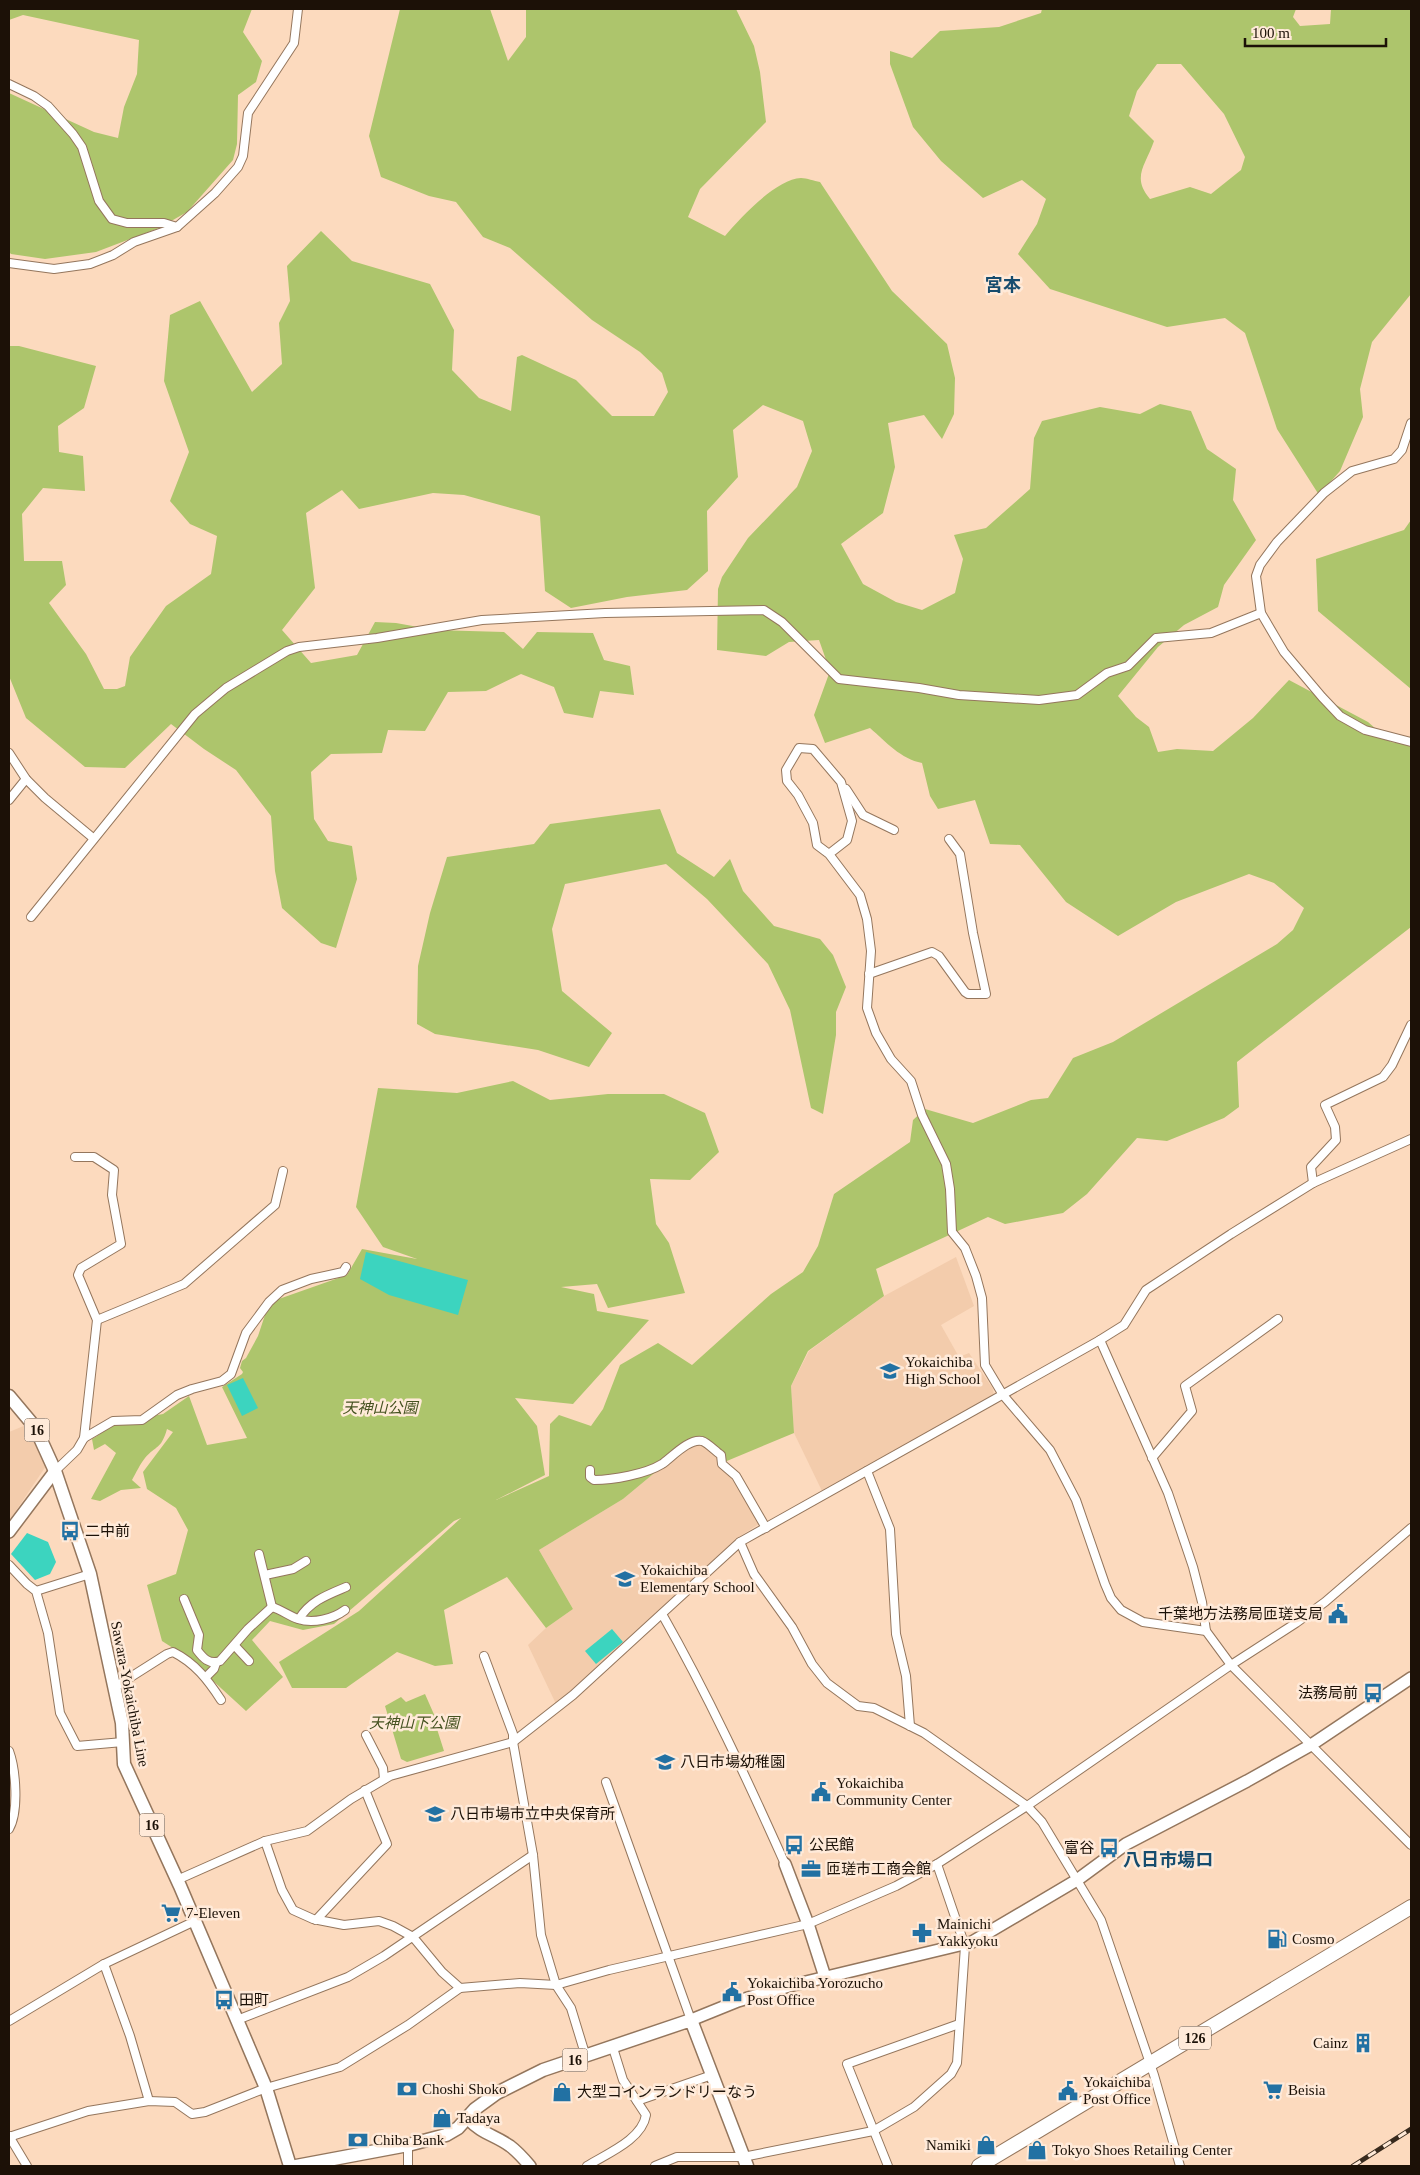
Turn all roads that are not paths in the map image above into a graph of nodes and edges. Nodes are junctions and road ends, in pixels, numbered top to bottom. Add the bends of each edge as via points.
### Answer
1 (298, 9) edge
2 (9, 84) edge
3 (177, 227) junction
4 (9, 264) edge
5 (1411, 423) edge
6 (1261, 613) junction
7 (1411, 742) edge
8 (9, 753) edge
9 (26, 779) junction
10 (841, 782) junction
11 (9, 800) edge
12 (894, 830) dead end
13 (93, 838) junction
14 (948, 839) dead end
15 (829, 854) junction
16 (31, 917) dead end
17 (870, 974) junction
18 (1411, 1025) edge
19 (1411, 1139) edge
20 (75, 1157) dead end
21 (283, 1172) dead end
22 (1313, 1183) junction
23 (346, 1267) dead end
24 (1278, 1319) dead end
25 (97, 1320) junction
26 (1100, 1340) junction
27 (1003, 1395) junction
28 (9, 1396) edge
29 (84, 1438) junction
30 (1152, 1458) junction
31 (590, 1470) dead end
32 (55, 1471) junction
33 (866, 1471) junction
34 (766, 1528) junction
35 (1411, 1528) edge
36 (9, 1532) edge
37 (740, 1542) junction
38 (259, 1554) dead end
39 (306, 1561) dead end
40 (9, 1565) edge
41 (90, 1574) junction
42 (265, 1575) junction
43 (346, 1586) dead end
44 (36, 1591) junction
45 (184, 1599) dead end
46 (272, 1607) junction
47 (345, 1610) dead end
48 (662, 1614) junction
49 (299, 1619) junction
50 (1206, 1631) junction
51 (234, 1646) junction
52 (484, 1656) dead end
53 (249, 1661) dead end
54 (216, 1662) junction
55 (1231, 1665) junction
56 (206, 1677) junction
57 (1411, 1678) edge
58 (115, 1687) junction
59 (221, 1700) dead end
60 (910, 1726) junction
61 (366, 1735) dead end
62 (123, 1742) junction
63 (513, 1742) junction
64 (1311, 1745) junction
65 (9, 1751) edge
66 (384, 1779) junction
67 (606, 1782) dead end
68 (365, 1790) junction
69 (1027, 1806) junction
70 (9, 1830) edge
71 (265, 1841) junction
72 (1411, 1845) edge
73 (533, 1855) junction
74 (785, 1864) joint
75 (937, 1864) junction
76 (177, 1880) junction
77 (1077, 1880) junction
78 (1411, 1907) edge
79 (316, 1920) junction
80 (194, 1921) junction
81 (808, 1924) junction
82 (413, 1937) junction
83 (965, 1946) junction
84 (669, 1957) junction
85 (104, 1964) junction
86 (825, 1976) junction
87 (556, 1985) junction
88 (460, 1988) junction
89 (238, 2020) junction
90 (691, 2020) junction
91 (9, 2021) edge
92 (959, 2024) junction
93 (613, 2048) junction
94 (586, 2057) junction
95 (1150, 2065) junction
96 (712, 2075) junction
97 (266, 2088) junction
98 (150, 2101) junction
99 (637, 2101) junction
100 (467, 2118) junction
101 (873, 2131) junction
102 (9, 2136) edge
103 (408, 2145) junction
104 (745, 2162) edge
105 (27, 2166) edge
106 (290, 2166) edge
107 (296, 2166) edge
108 (408, 2166) edge
109 (530, 2166) edge
110 (587, 2166) edge
111 (655, 2166) edge
112 (888, 2166) edge
113 (979, 2166) edge
114 (1180, 2166) edge

1 - 3 street via 294,43 248,113 243,156 238,167
2 - 3 street via 48,106 73,134 82,148 99,201 112,219
3 - 4 street via 134,242 90,264 47,268
5 - 6 street via 1402,450 1394,459 1352,471 1324,493 1277,542 1256,576
6 - 7 street via 1284,652 1340,716 1365,730
6 - 13 street via 1211,633 1156,638 1128,666 1107,673 1077,695 1039,700 959,695 839,679 782,622 764,610 605,613 482,620 300,647 287,651 226,688 195,714
8 - 9 street
9 - 11 street
9 - 13 street
10 - 12 street via 864,815
10 - 15 street via 852,821 847,840
10 - 15 street via 813,749 800,748 786,770 787,781 813,823 818,844
13 - 16 street
14 - 17 street via 960,854 986,994 965,992 939,956 932,952
15 - 17 street via 860,895 867,919
17 - 27 street via 867,1008 876,1033 891,1059 910,1081 922,1115 946,1164 952,1232 965,1248 982,1298 984,1365
18 - 22 street via 1383,1077 1325,1105 1335,1127 1336,1140 1311,1167
19 - 22 street
20 - 25 street via 94,1157 114,1170 112,1195 121,1244 81,1268 78,1275
21 - 25 street via 276,1205 184,1284
22 - 26 street via 1146,1290 1124,1324
23 - 29 street via 343,1272 282,1290 246,1333 231,1374 222,1381 177,1396 142,1420 113,1420
24 - 30 street via 1185,1386 1192,1411
25 - 29 street
26 - 27 street
26 - 30 street
27 - 33 street
27 - 50 street via 1050,1450 1076,1500 1111,1598 1121,1610 1143,1622
28 - 32 main road, Sawara-Yokaichiba Line / 16 via 36,1427
29 - 32 street via 77,1450
30 - 50 street via 1168,1493 1193,1567
31 - 34 street via 590,1477 594,1480 618,1479 660,1465 682,1448 702,1441 721,1455 722,1464 736,1476
32 - 36 street
32 - 41 main road, Sawara-Yokaichiba Line / 16
33 - 34 street
33 - 60 street via 890,1529 896,1634 906,1676
34 - 37 street
35 - 55 street via 1325,1602
37 - 48 street
37 - 60 street via 754,1574 827,1683 858,1706 874,1708
38 - 42 street
39 - 42 street via 293,1569
40 - 44 street
41 - 44 street
41 - 58 main road, Sawara-Yokaichiba Line / 16
42 - 46 street
43 - 49 street via 317,1600
44 - 62 street via 48,1634 60,1713 77,1746
45 - 54 street via 200,1635 198,1650 205,1660
46 - 49 street
46 - 51 street
47 - 49 street via 336,1617
48 - 63 street via 573,1695
48 - 74 street via 749,1782
50 - 55 street
51 - 53 street
51 - 54 street
52 - 63 street via 513,1734
54 - 56 street
55 - 64 street
55 - 69 street
56 - 58 street via 173,1652
56 - 59 street
57 - 64 street
58 - 62 main road, Sawara-Yokaichiba Line / 16
60 - 69 street
61 - 66 street via 383,1768
62 - 76 main road, Sawara-Yokaichiba Line / 16 via 124,1764
63 - 66 street
63 - 73 street
64 - 72 street
64 - 77 street via 1126,1844
65 - 70 street via 15,1808
66 - 68 street
67 - 84 street
68 - 71 street via 307,1831
68 - 79 street via 386,1844
69 - 75 street
69 - 77 street via 1042,1822
71 - 76 street
71 - 79 street via 282,1890 294,1910
73 - 82 street
73 - 87 street via 542,1935
74 - 81 street
75 - 81 street via 896,1886
75 - 83 street
76 - 80 main road, Sawara-Yokaichiba Line / 16
77 - 83 street
77 - 95 street via 1100,1920
78 - 95 highway, 126
79 - 82 street via 344,1925 379,1921
80 - 85 street
80 - 89 main road, Sawara-Yokaichiba Line / 16
81 - 84 street
81 - 86 street
82 - 88 street
82 - 89 street via 348,1977
83 - 86 street
83 - 92 street
84 - 87 street
84 - 90 street
85 - 91 street
85 - 98 street
86 - 90 street via 754,1996
87 - 88 street via 520,1983
87 - 94 street via 571,2008
88 - 97 street via 340,2067
89 - 97 main road, Sawara-Yokaichiba Line / 16
90 - 93 main road, 16
90 - 96 main road
92 - 101 street via 957,2063 951,2074 914,2107
92 - 101 street via 847,2064
93 - 94 main road, 16
93 - 99 street via 623,2080
94 - 100 main road, 16 via 543,2070 510,2086
95 - 113 highway, 126
95 - 114 street
96 - 99 street
96 - 104 main road
97 - 98 street via 192,2114 175,2102
97 - 106 main road, Sawara-Yokaichiba Line / 16
98 - 102 street via 88,2111
99 - 110 street via 646,2115 642,2128
100 - 103 main road, 16 via 446,2135
100 - 109 street via 478,2129 509,2145
101 - 104 street
101 - 112 street
102 - 105 street
103 - 107 main road, 16
103 - 108 street
104 - 111 street via 677,2157

